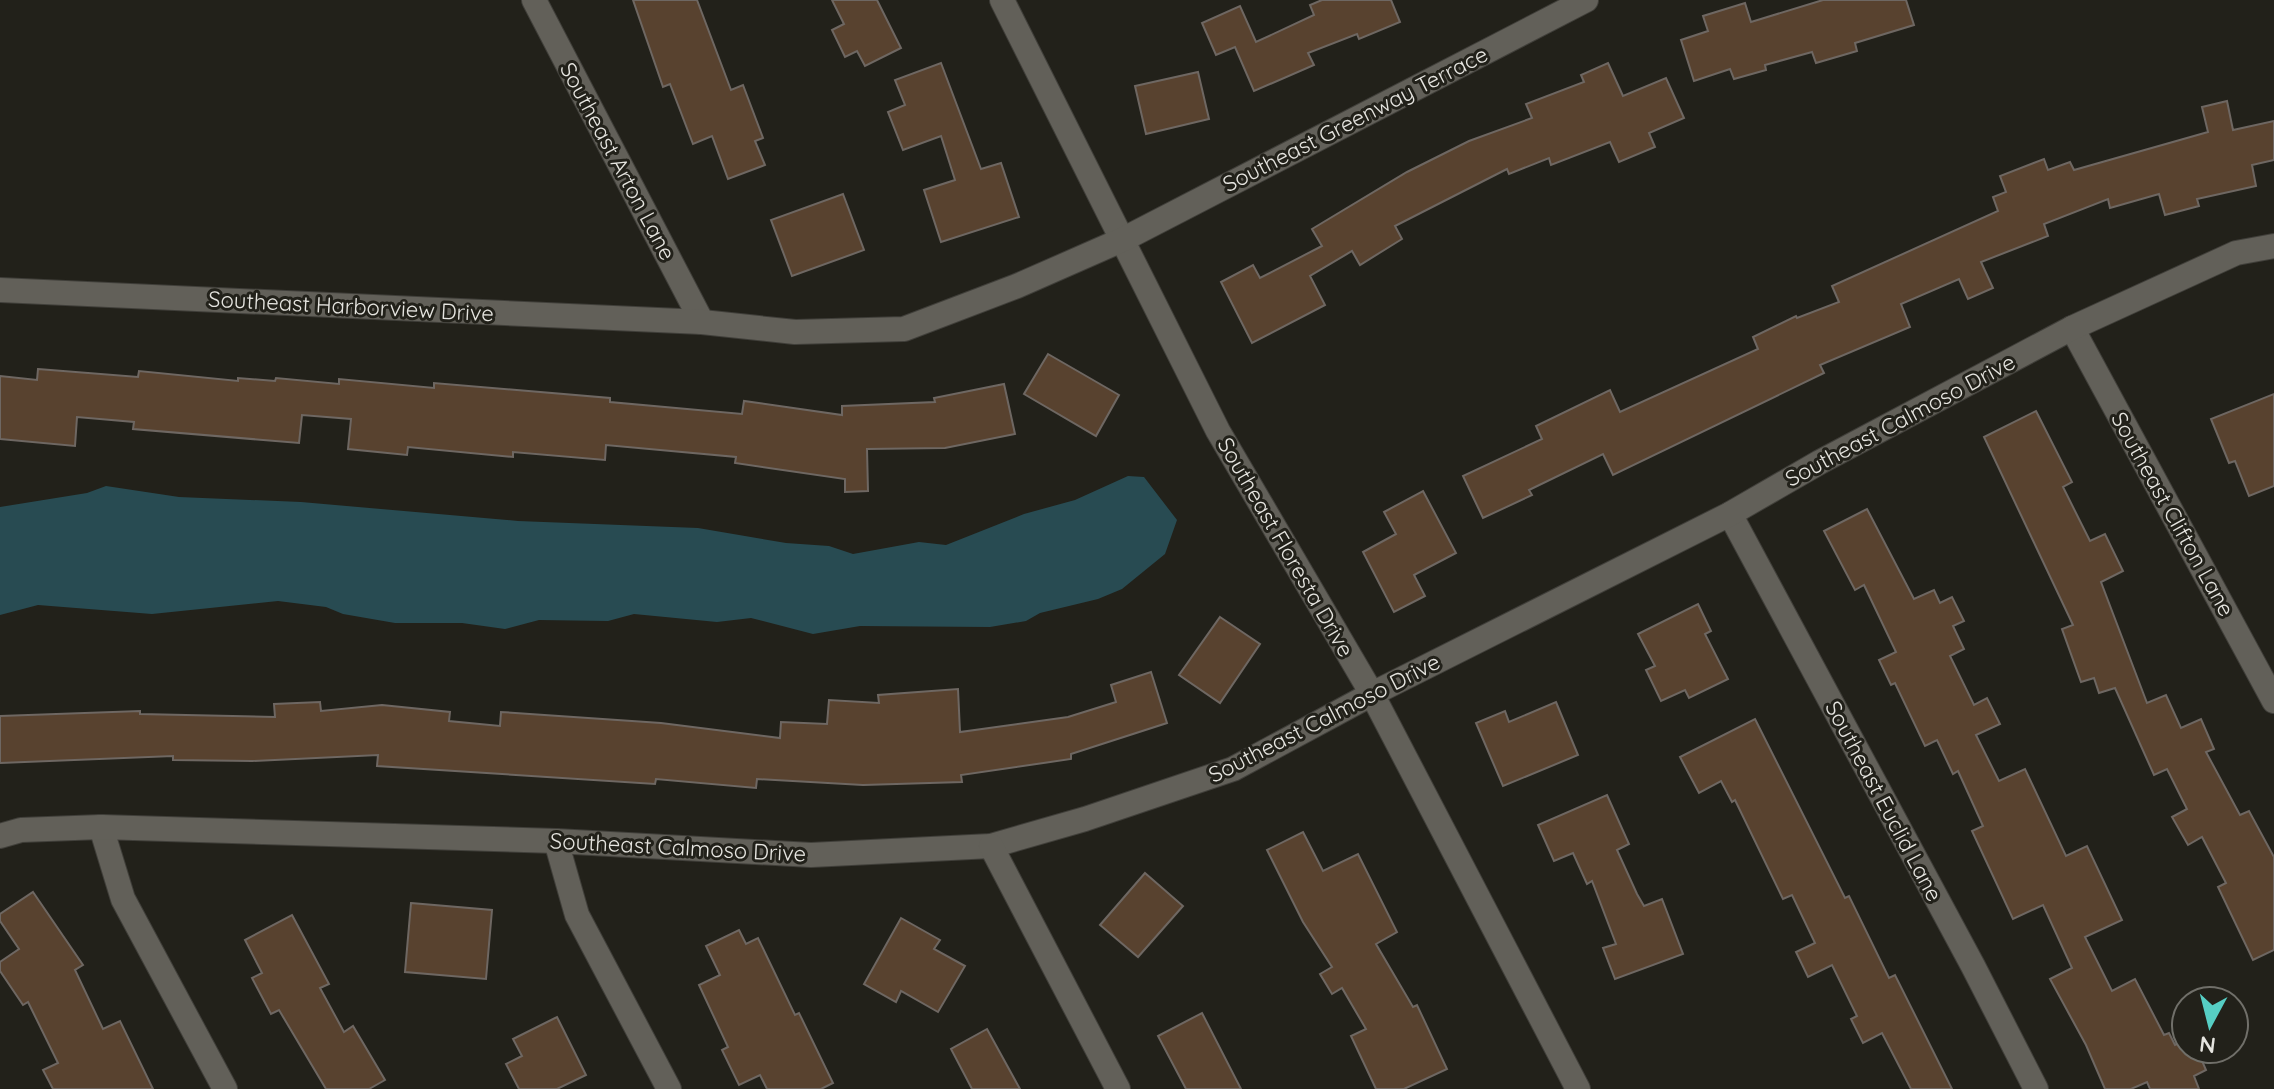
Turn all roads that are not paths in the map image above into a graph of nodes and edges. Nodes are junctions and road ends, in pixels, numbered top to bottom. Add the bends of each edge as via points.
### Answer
1 (534, 0) edge
2 (1002, 0) edge
3 (1586, 0) edge
4 (1124, 239) junction
5 (2274, 246) edge
6 (0, 290) edge
7 (702, 322) junction
8 (2072, 328) junction
9 (1730, 514) junction
10 (1372, 694) junction
11 (2274, 701) edge
12 (101, 827) junction
13 (0, 836) edge
14 (556, 841) junction
15 (991, 846) junction
16 (225, 1089) edge
17 (669, 1089) edge
18 (1118, 1089) edge
19 (1578, 1089) edge
20 (2036, 1089) edge

1 - 7 street, Southeast Arton Lane
2 - 4 street, Southeast Floresta Drive
3 - 4 street, Southeast Greenway Terrace
4 - 7 street, Southeast Greenway Terrace via 904,329 795,332
4 - 10 street, Southeast Floresta Drive via 1218,431
5 - 8 street, Southeast Calmoso Drive via 2236,253
6 - 7 street, Southeast Harborview Drive
8 - 9 street, Southeast Calmoso Drive
8 - 11 street, Southeast Clifton Lane
9 - 10 street, Southeast Calmoso Drive
9 - 20 street, Southeast Euclid Lane
10 - 15 street, Southeast Calmoso Drive via 1233,769
10 - 19 street, Southeast Floresta Drive
12 - 13 street, Southeast Calmoso Drive via 21,830
12 - 14 street, Southeast Calmoso Drive
12 - 16 street via 123,899
14 - 15 street, Southeast Calmoso Drive via 811,855
14 - 17 street via 577,915
15 - 18 street

